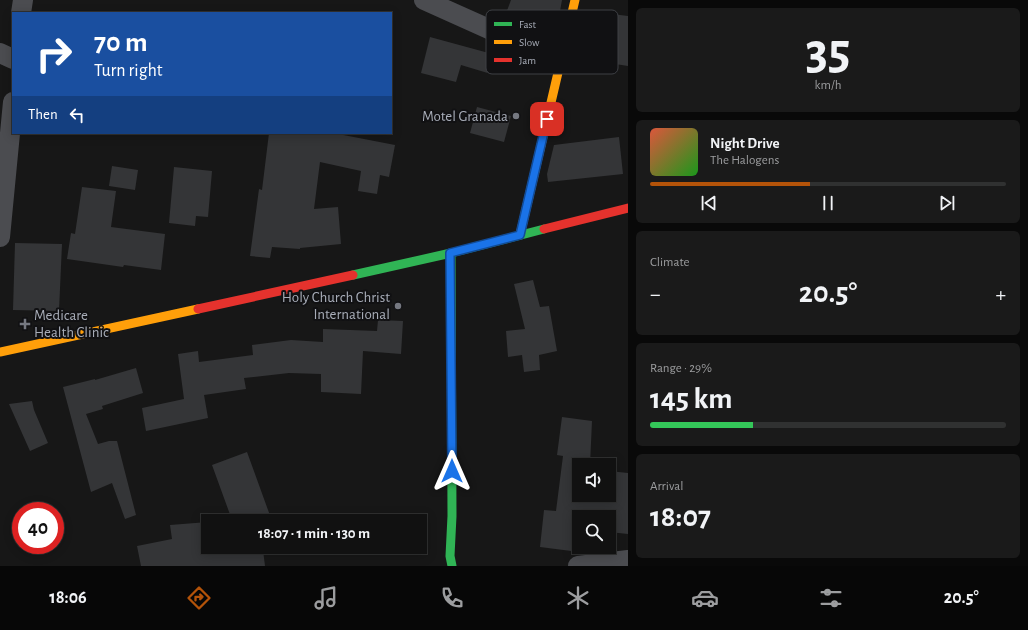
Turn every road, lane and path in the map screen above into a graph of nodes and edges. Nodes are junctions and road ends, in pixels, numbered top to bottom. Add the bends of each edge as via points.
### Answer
1 (22, 0) edge
2 (424, 0) edge
3 (575, 0) edge
4 (573, 10) edge
5 (21, 12) edge
6 (486, 28) edge
7 (0, 53) edge
8 (12, 59) edge
9 (557, 74) edge
10 (12, 112) edge
11 (628, 208) edge
12 (520, 235) junction
13 (0, 237) edge
14 (450, 253) junction
15 (0, 352) edge
16 (626, 562) edge
17 (452, 566) edge
18 (578, 566) edge

1 - 5 street
2 - 6 street
3 - 4 street
7 - 8 street
9 - 12 street
10 - 13 street
11 - 12 street
12 - 14 street
14 - 15 street
14 - 17 street
16 - 18 street

